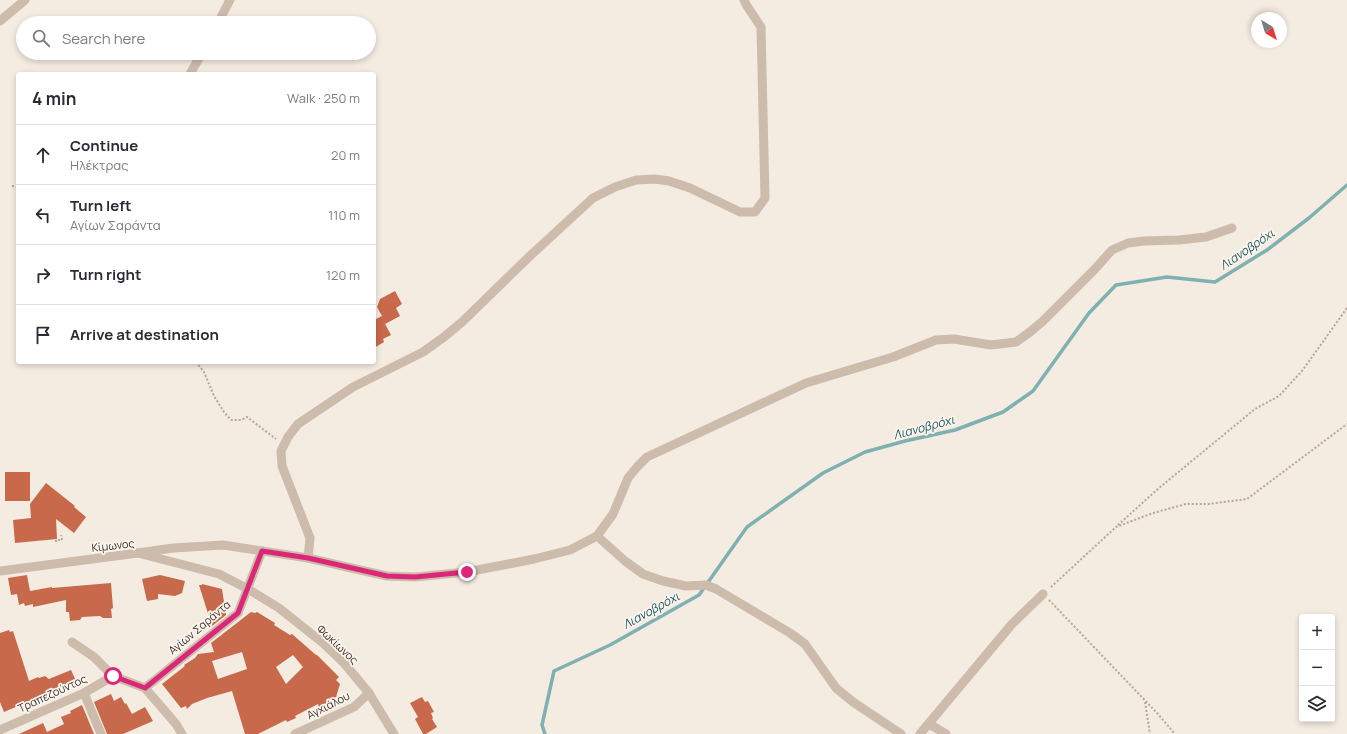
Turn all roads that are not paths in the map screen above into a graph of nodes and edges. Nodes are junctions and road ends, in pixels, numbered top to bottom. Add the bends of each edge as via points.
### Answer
1 (25, 0) edge
2 (230, 0) edge
3 (744, 0) edge
4 (222, 16) edge
5 (0, 21) edge
6 (198, 60) edge
7 (191, 72) edge
8 (1232, 228) dead end
9 (597, 536) junction
10 (262, 551) junction
11 (138, 553) junction
12 (308, 558) junction
13 (0, 571) edge
14 (248, 589) junction
15 (1043, 594) road end
16 (72, 642) dead end
17 (113, 676) junction
18 (145, 688) junction
19 (84, 693) junction
20 (369, 693) junction
21 (929, 724) junction
22 (0, 729) edge
23 (101, 734) edge
24 (182, 734) edge
25 (295, 734) edge
26 (394, 734) edge
27 (901, 734) edge
28 (920, 734) edge
29 (946, 734) edge

1 - 5 street
2 - 4 street
3 - 12 street via 761,27 765,198 755,212 740,212 669,181 636,180 615,187 593,198 444,337 423,352 353,387 298,424 281,451 282,466 310,538
6 - 7 street
8 - 9 street via 1206,237 1128,243 1112,250 1043,321 1016,342 991,345 954,339 936,340 893,357 806,383 647,457 628,478 612,514
9 - 12 street via 570,550 534,559 467,572 415,577 387,576
9 - 27 street via 624,561 643,574 686,586 706,585 716,589 790,633 805,644 836,688
10 - 11 street via 223,545
10 - 12 street
10 - 14 street, Αγίων Σαράντα
11 - 13 street, Κίμωνος
11 - 14 street, Κίμωνος via 219,574
14 - 18 street, Αγίων Σαράντα via 238,613
14 - 20 street, Φωκίωνος via 278,608 323,643
15 - 21 street via 983,657
16 - 17 street via 94,657
17 - 18 street
17 - 19 street, Τραπεζούντος
18 - 24 street
19 - 22 street, Τραπεζούντος
19 - 23 street
20 - 25 street, Αγχιάλου via 354,707
20 - 26 street, Φωκίωνος
21 - 28 street
21 - 29 street

